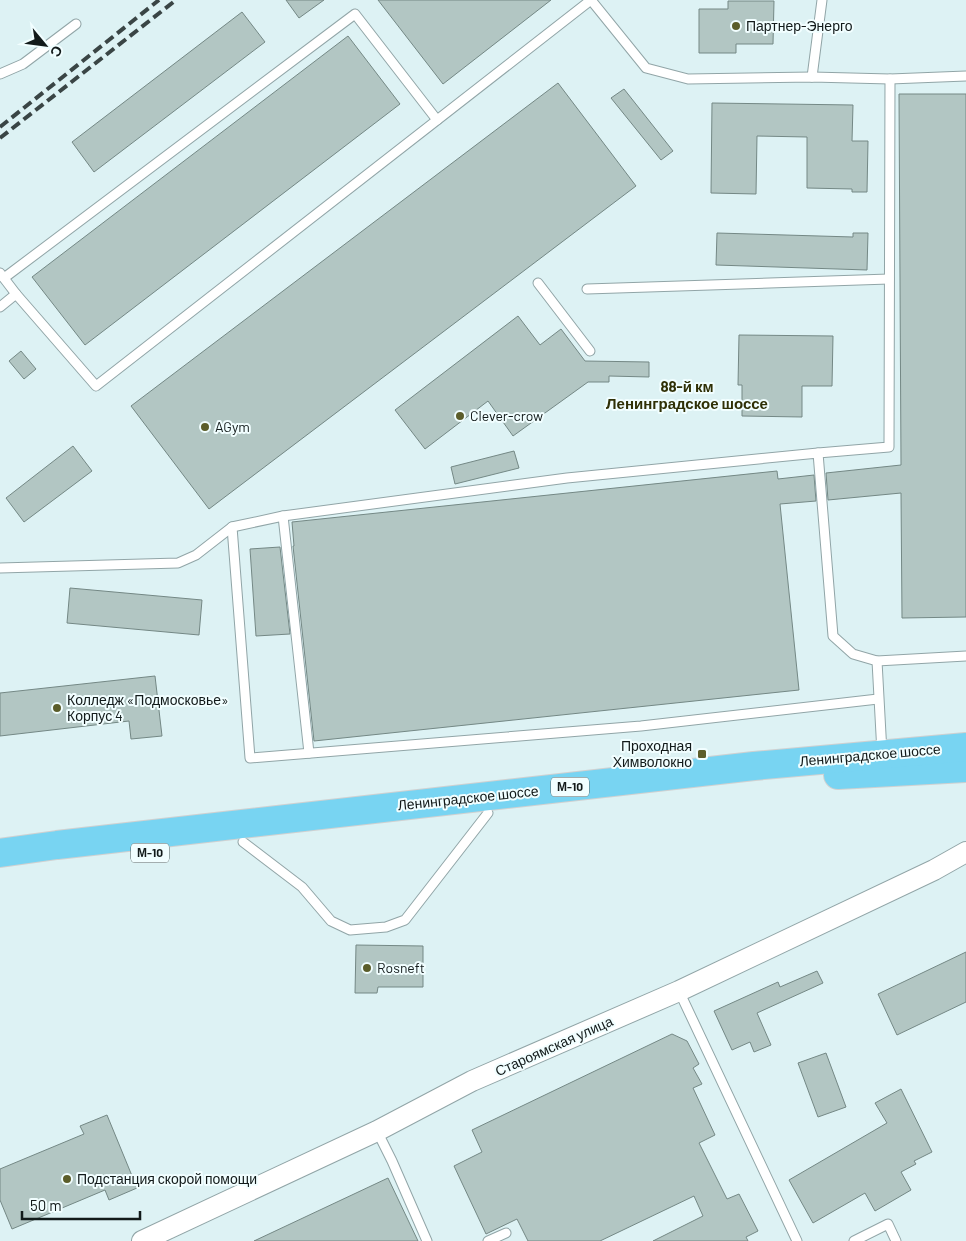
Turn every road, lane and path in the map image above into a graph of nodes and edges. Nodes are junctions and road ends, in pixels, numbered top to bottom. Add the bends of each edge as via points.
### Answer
1 (822, 0) edge
2 (76, 24) dead end
3 (0, 74) edge
4 (966, 76) edge
5 (812, 77) junction
6 (890, 79) junction
7 (437, 120) junction
8 (2, 276) edge
9 (889, 279) junction
10 (538, 283) dead end
11 (587, 289) dead end
12 (16, 294) junction
13 (0, 306) edge
14 (590, 351) dead end
15 (818, 453) junction
16 (283, 516) junction
17 (232, 526) junction
18 (0, 568) edge
19 (966, 656) edge
20 (877, 661) junction
21 (878, 699) junction
22 (966, 746) edge
23 (309, 753) junction
24 (882, 753) junction
25 (966, 768) edge
26 (488, 813) junction
27 (243, 842) junction
28 (966, 852) edge
29 (0, 853) edge
30 (0, 872) edge
31 (679, 991) junction
32 (377, 1131) junction
33 (506, 1233) dead end
34 (142, 1241) edge
35 (427, 1241) edge
36 (488, 1241) edge
37 (797, 1241) edge
38 (854, 1241) edge
39 (896, 1241) edge

1 - 5 lane
2 - 3 lane via 23,64
4 - 6 lane
5 - 6 lane
5 - 7 lane via 688,79 646,68 591,0
6 - 9 lane
7 - 8 lane via 355,14
7 - 12 lane via 96,386
8 - 12 lane
9 - 11 lane
9 - 15 lane via 889,447
10 - 14 lane
12 - 13 lane
15 - 16 lane via 567,478
15 - 20 lane via 833,636 853,654
16 - 17 lane
16 - 23 lane
17 - 18 lane via 196,555 178,562
17 - 23 lane via 250,758
19 - 20 lane
20 - 21 lane
21 - 23 lane via 641,726
21 - 24 lane
22 - 24 highway, Ленинградское шоссе / М-10
24 - 29 highway, Ленинградское шоссе / М-10
25 - 26 highway, Ленинградское шоссе / М-10 via 830,776
26 - 27 highway, Ленинградское шоссе / М-10
26 - 27 lane via 405,920 386,927 350,930 331,921 302,887
27 - 30 highway, Ленинградское шоссе / М-10
28 - 31 street, Староямская улица
31 - 32 street, Староямская улица via 472,1081
31 - 37 lane
32 - 34 street, Староямская улица
32 - 35 lane
33 - 36 lane
38 - 39 lane via 888,1224

